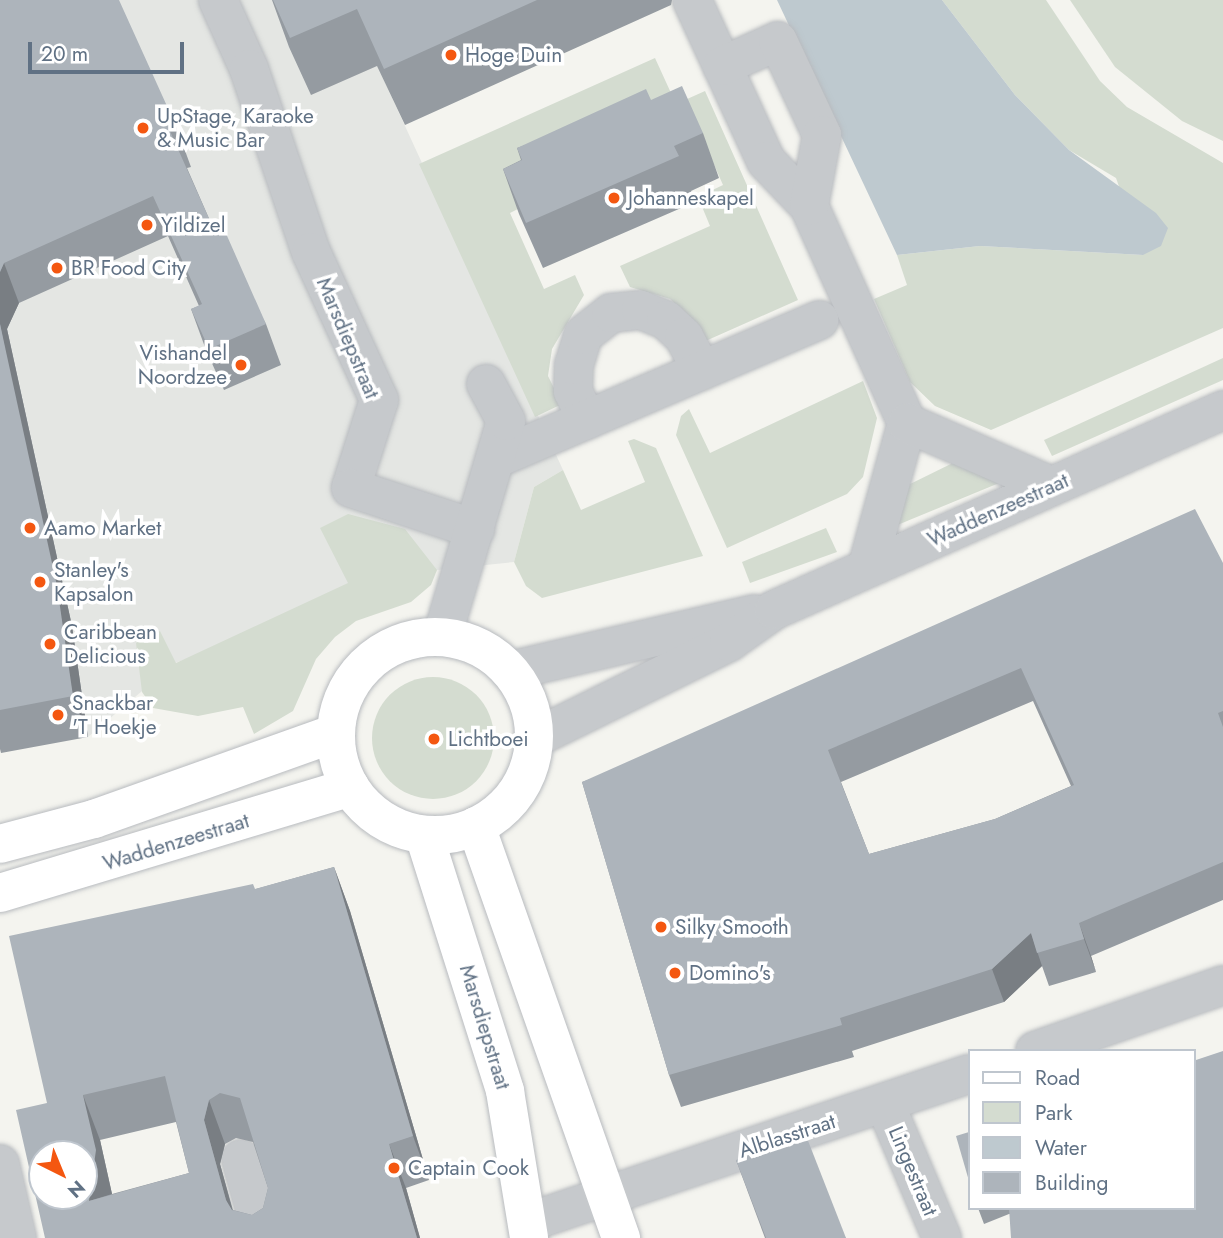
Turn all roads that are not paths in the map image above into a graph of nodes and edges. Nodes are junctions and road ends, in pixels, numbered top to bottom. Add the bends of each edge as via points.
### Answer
1 (218, 0) edge
2 (692, 0) edge
3 (722, 66) junction
4 (809, 206) junction
5 (820, 320) dead end
6 (702, 371) junction
7 (486, 384) dead end
8 (1223, 410) edge
9 (587, 420) junction
10 (907, 423) junction
11 (495, 459) junction
12 (1051, 486) junction
13 (475, 529) junction
14 (867, 568) junction
15 (774, 610) junction
16 (442, 637) junction
17 (509, 671) junction
18 (335, 733) junction
19 (533, 739) junction
20 (350, 787) junction
21 (476, 826) junction
22 (424, 835) junction
23 (0, 844) edge
24 (0, 893) edge
25 (1223, 985) edge
26 (1041, 1049) edge
27 (968, 1074) edge
28 (885, 1104) junction
29 (241, 1159) dead end
30 (0, 1164) edge
31 (604, 1197) junction
32 (529, 1230) edge
33 (18, 1238) edge
34 (263, 1238) edge
35 (621, 1238) edge
36 (942, 1238) edge

1 - 13 street, Marsdiepstraat via 249,69 311,252 379,400 351,488
2 - 3 street
3 - 4 street via 766,161
3 - 4 street via 778,41 822,135
4 - 10 street
5 - 6 street
6 - 9 street
6 - 9 street via 666,320 641,310 611,313 583,335 575,365 573,391
7 - 11 street via 506,421
8 - 12 street, Waddenzeestraat
9 - 11 street
10 - 12 street
10 - 14 street
11 - 13 street
12 - 14 street, Waddenzeestraat
13 - 16 street
14 - 15 street, Waddenzeestraat
15 - 17 street, Waddenzeestraat
15 - 19 street, Waddenzeestraat via 729,642
16 - 17 main road via 476,646
16 - 18 main road via 406,641 365,666 344,696
17 - 19 main road via 529,706
18 - 20 main road
18 - 23 main road via 94,820
19 - 21 main road via 516,793
20 - 22 main road via 380,819
20 - 24 main road, Waddenzeestraat
21 - 22 main road
21 - 31 main road
22 - 32 main road, Marsdiepstraat via 505,1091
25 - 26 street
27 - 28 street, Alblasstraat
28 - 31 street, Alblasstraat
28 - 36 street, Lingestraat
29 - 34 street
30 - 33 street
31 - 32 street, Marsdiepstraat
31 - 35 main road

